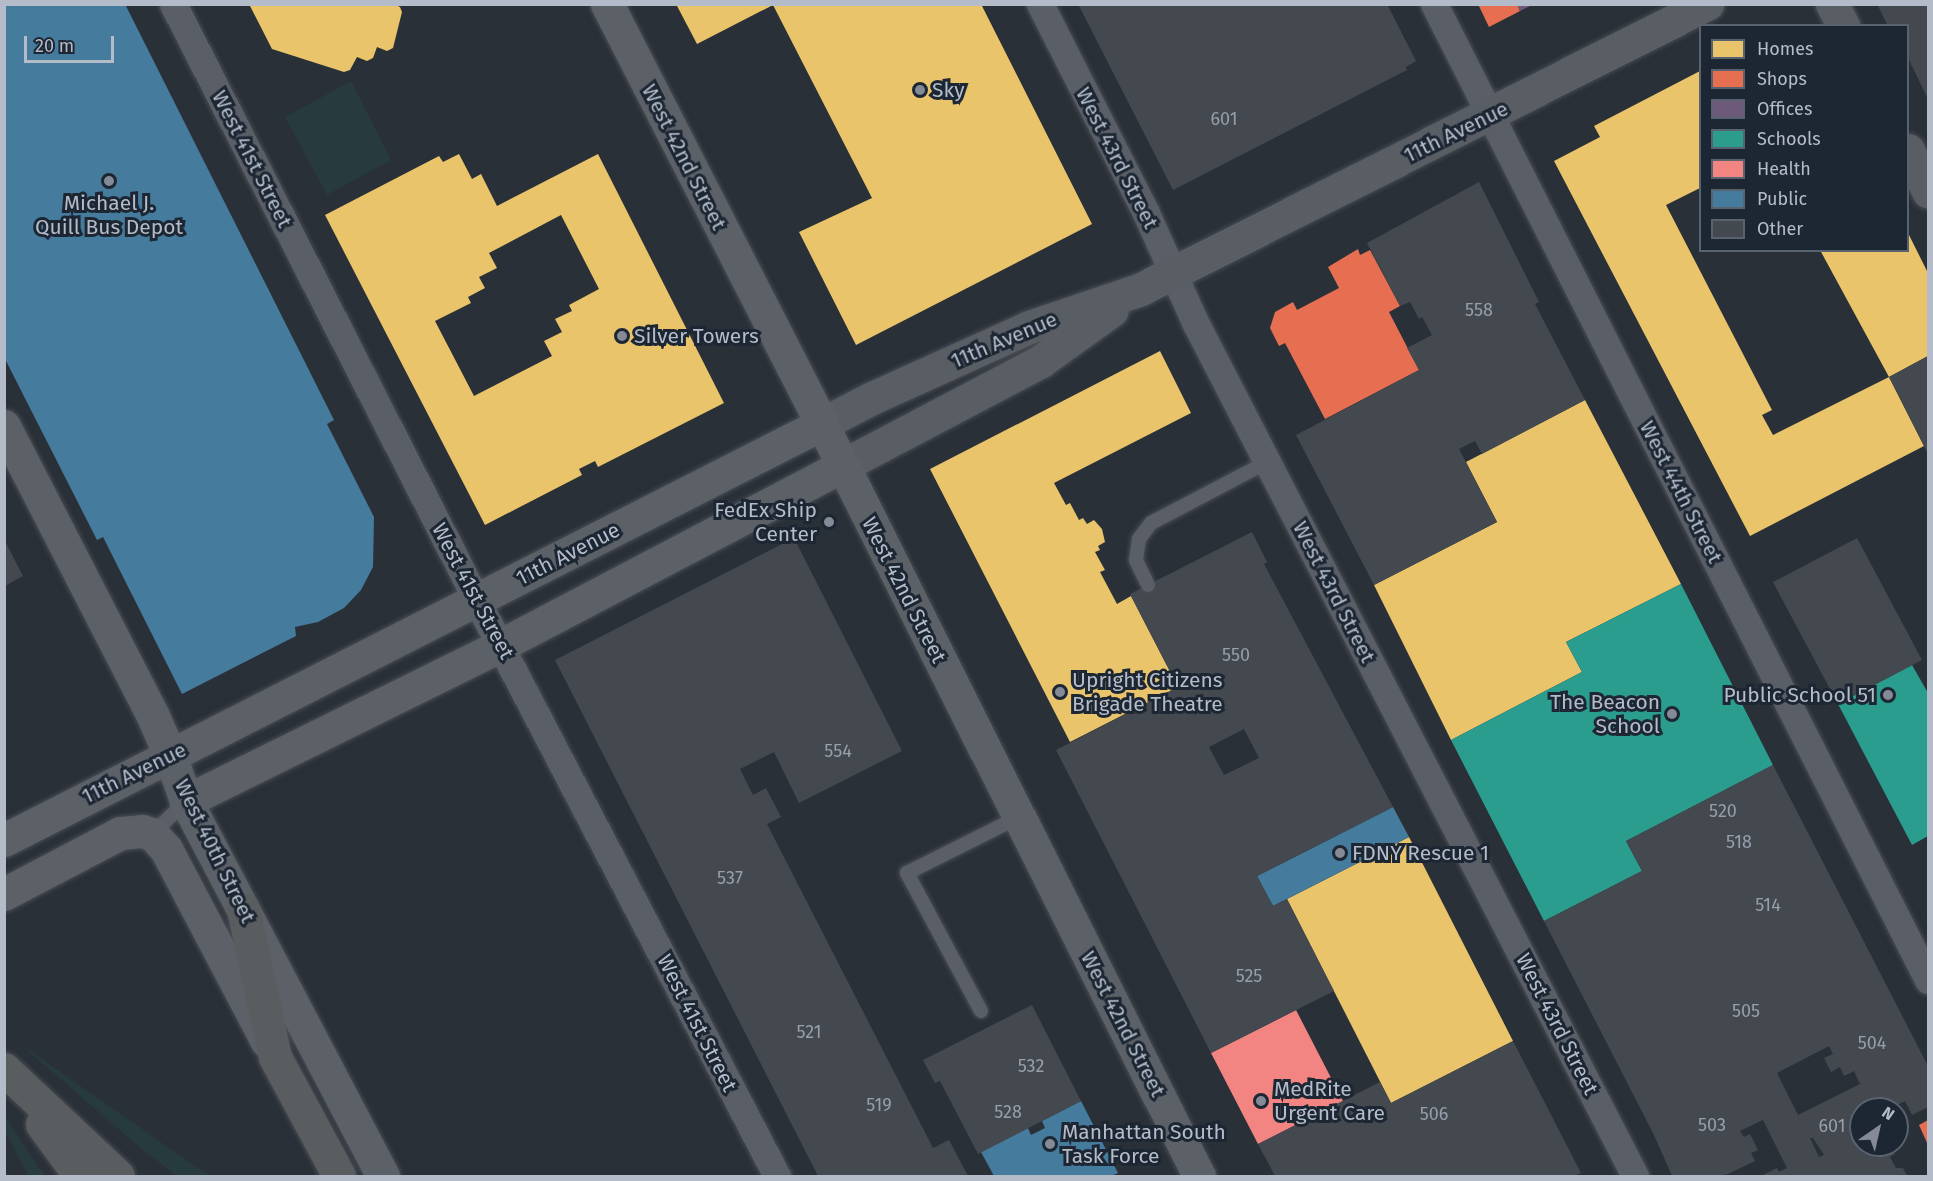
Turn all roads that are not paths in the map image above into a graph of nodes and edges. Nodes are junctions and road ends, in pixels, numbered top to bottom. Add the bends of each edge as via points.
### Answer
1 (173, 4) edge
2 (607, 4) edge
3 (1040, 4) edge
4 (1434, 4) edge
5 (1707, 4) edge
6 (1832, 4) edge
7 (1842, 24) edge
8 (1489, 116) junction
9 (1909, 152) edge
10 (1929, 191) edge
11 (1173, 273) junction
12 (1141, 289) junction
13 (822, 424) junction
14 (4, 426) edge
15 (1267, 462) junction
16 (842, 466) junction
17 (1148, 585) dead end
18 (477, 601) junction
19 (501, 645) junction
20 (170, 755) junction
21 (186, 801) junction
22 (1019, 817) junction
23 (152, 834) junction
24 (4, 840) edge
25 (4, 894) edge
26 (243, 909) junction
27 (1929, 980) edge
28 (981, 1011) dead end
29 (275, 1057) junction
30 (4, 1070) edge
31 (80, 1176) edge
32 (118, 1176) edge
33 (339, 1176) edge
34 (383, 1176) edge
35 (777, 1176) edge
36 (1199, 1176) edge
37 (1635, 1176) edge

1 - 18 street, West 41st Street
2 - 13 main road, West 42nd Street
3 - 11 street, West 43rd Street
4 - 8 street, West 44th Street
5 - 8 main road, 11th Avenue
6 - 7 main road
8 - 11 main road, 11th Avenue
8 - 27 street, West 44th Street
9 - 10 main road
11 - 12 main road, 11th Avenue
11 - 15 street, West 43rd Street
12 - 13 main road, 11th Avenue via 1029,327
12 - 16 main road, 11th Avenue via 1041,361
13 - 16 main road, West 42nd Street
13 - 18 main road, 11th Avenue
14 - 20 main road, West 40th Street
15 - 17 lane via 1150,524 1139,538 1136,560
15 - 37 street, West 43rd Street
16 - 19 main road, 11th Avenue
16 - 22 main road, West 42nd Street
18 - 19 street, West 41st Street
18 - 20 main road, 11th Avenue
19 - 21 main road, 11th Avenue
19 - 35 street, West 41st Street
20 - 21 main road, West 40th Street
20 - 24 main road, 11th Avenue
21 - 23 lane
21 - 26 main road, West 40th Street
22 - 28 lane via 907,873
22 - 36 main road, West 42nd Street
23 - 25 main road via 120,833
23 - 29 main road, West 40th Street via 166,849
26 - 29 highway
26 - 34 main road, West 40th Street
29 - 33 highway
30 - 31 highway
30 - 32 highway

